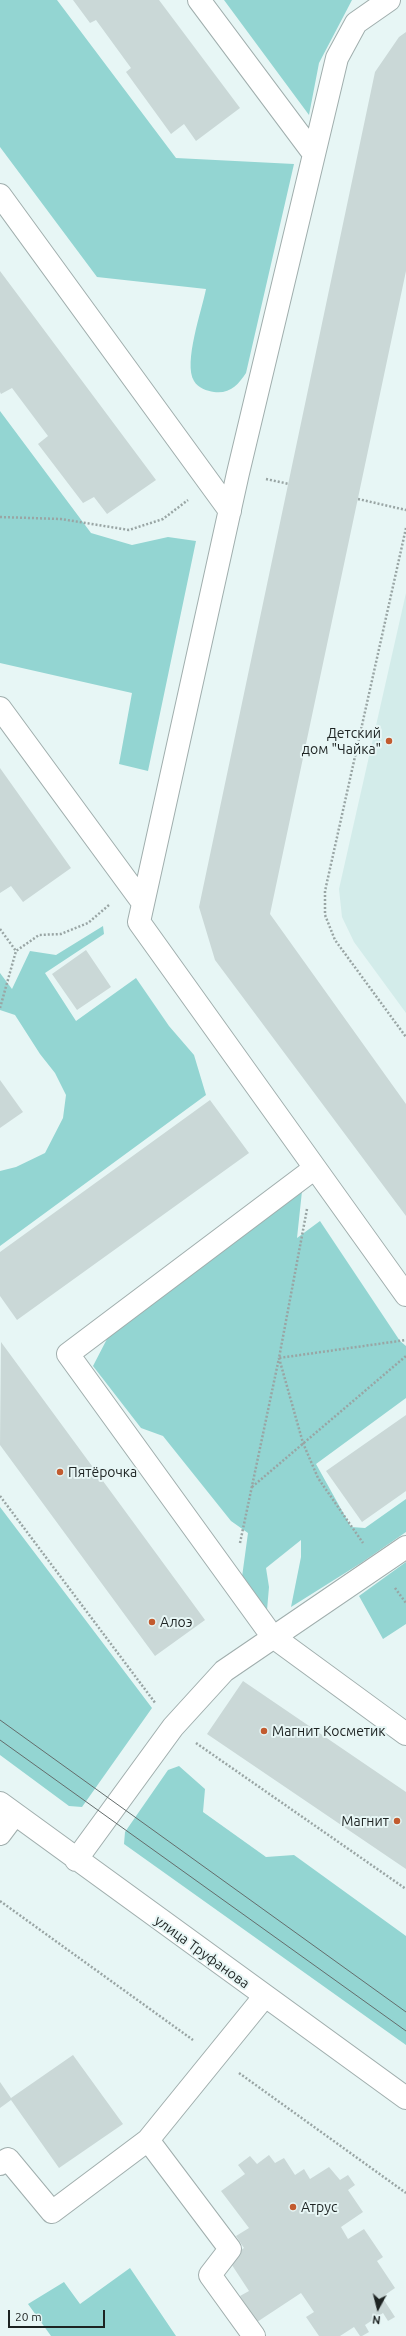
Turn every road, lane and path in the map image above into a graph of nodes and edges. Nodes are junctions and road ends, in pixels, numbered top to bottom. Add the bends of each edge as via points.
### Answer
1 (199, 0) edge
2 (389, 0) edge
3 (314, 154) junction
4 (0, 195) edge
5 (211, 484) junction
6 (358, 499) dead end
7 (406, 510) edge
8 (230, 511) junction
9 (0, 517) edge
10 (406, 528) edge
11 (0, 708) edge
12 (123, 876) junction
13 (143, 904) junction
14 (0, 929) edge
15 (16, 951) junction
16 (0, 1008) edge
17 (406, 1037) edge
18 (315, 1168) junction
19 (406, 1295) edge
20 (406, 1340) edge
21 (406, 1356) edge
22 (279, 1358) junction
23 (303, 1443) junction
24 (252, 1487) junction
25 (406, 1547) edge
26 (379, 1566) junction
27 (232, 1580) junction
28 (406, 1603) edge
29 (272, 1636) junction
30 (406, 1734) edge
31 (7, 1809) edge
32 (0, 1834) edge
33 (76, 1860) junction
34 (264, 1997) junction
35 (406, 2098) edge
36 (148, 2140) junction
37 (0, 2164) edge
38 (254, 2336) edge

1 - 3 street
2 - 3 street via 356,23 337,58
3 - 8 street
4 - 5 street
5 - 8 street
5 - 9 path via 163,519 129,530 61,519
6 - 7 path
8 - 13 street
10 - 17 path via 324,891 325,915 335,940
11 - 12 street
12 - 13 street
12 - 15 path via 118,893 105,909 88,923 61,934 39,935
13 - 18 street via 139,922
14 - 15 path
15 - 16 path
18 - 19 street
18 - 22 path
18 - 27 street via 68,1354
20 - 22 path
21 - 23 path
22 - 23 path
22 - 24 path
23 - 24 path
23 - 26 path via 318,1478
24 - 27 path
25 - 26 street
26 - 28 path
26 - 29 street
27 - 29 street
29 - 30 street
29 - 33 street via 224,1671 173,1726
31 - 32 street
31 - 33 street, улица Труфанова
33 - 34 street, улица Труфанова
34 - 35 street, улица Труфанова
34 - 36 street
36 - 37 street via 52,2212 8,2159
36 - 38 street via 230,2249 210,2275

